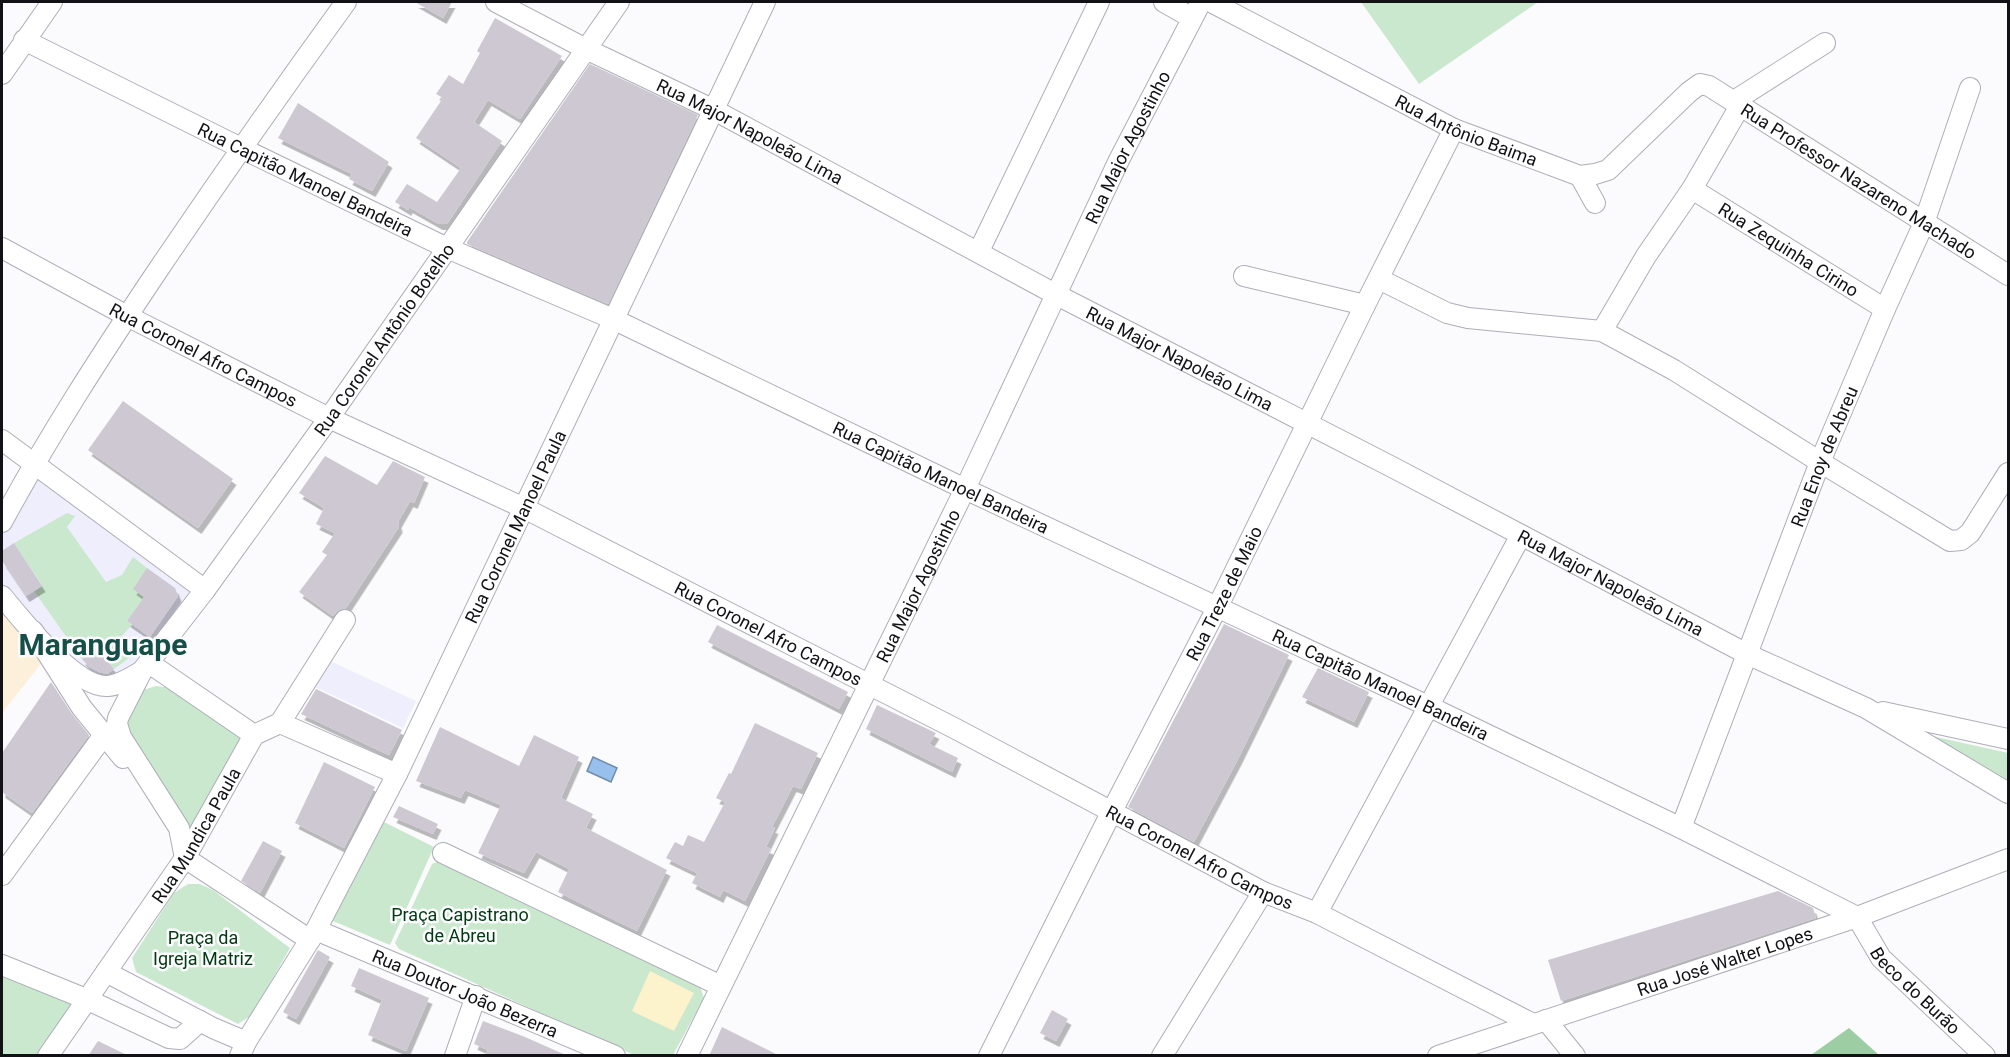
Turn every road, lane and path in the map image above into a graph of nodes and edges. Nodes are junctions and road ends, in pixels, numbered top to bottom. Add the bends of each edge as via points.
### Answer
1 (52, 2) edge
2 (346, 2) edge
3 (496, 2) edge
4 (618, 2) edge
5 (765, 2) edge
6 (1099, 2) edge
7 (1164, 2) edge
8 (1211, 2) edge
9 (1197, 10) edge
10 (24, 40) junction
11 (1825, 43) dead end
12 (586, 49) junction
13 (2, 74) edge
14 (1970, 88) dead end
15 (1737, 103) junction
16 (714, 110) junction
17 (1454, 129) junction
18 (241, 148) junction
19 (1581, 176) junction
20 (1692, 189) junction
21 (1595, 202) dead end
22 (1924, 223) junction
23 (447, 248) junction
24 (2, 249) edge
25 (979, 251) junction
26 (2008, 275) edge
27 (1245, 276) dead end
28 (1379, 279) junction
29 (1057, 295) junction
30 (1365, 305) junction
31 (1885, 309) junction
32 (128, 316) junction
33 (613, 319) junction
34 (1602, 331) junction
35 (329, 418) junction
36 (1307, 424) junction
37 (2, 440) edge
38 (1820, 462) junction
39 (33, 464) junction
40 (2008, 473) edge
41 (965, 489) junction
42 (524, 508) junction
43 (2, 522) edge
44 (1521, 535) junction
45 (205, 590) junction
46 (2, 596) edge
47 (1217, 608) junction
48 (345, 620) dead end
49 (33, 631) junction
50 (1747, 654) junction
51 (145, 667) junction
52 (869, 686) junction
53 (1428, 706) junction
54 (1866, 708) junction
55 (280, 723) junction
56 (104, 735) junction
57 (254, 735) junction
58 (2008, 740) edge
59 (397, 774) junction
60 (2008, 793) edge
61 (1112, 811) junction
62 (178, 828) junction
63 (1681, 828) junction
64 (443, 853) dead end
65 (184, 858) junction
66 (2008, 859) edge
67 (2, 875) edge
68 (1263, 892) junction
69 (1317, 913) junction
70 (1857, 917) junction
71 (313, 935) junction
72 (2, 965) edge
73 (105, 972) junction
74 (721, 986) junction
75 (476, 996) junction
76 (86, 999) junction
77 (200, 1021) junction
78 (1540, 1022) junction
79 (243, 1049) edge
80 (48, 1056) edge
81 (455, 1056) edge
82 (615, 1056) edge
83 (687, 1056) edge
84 (989, 1056) edge
85 (1162, 1056) edge
86 (1438, 1056) edge
87 (1575, 1056) edge
88 (1985, 1056) edge

1 - 10 street
2 - 18 street
3 - 12 street, Rua Major Napoleão Lima
4 - 12 street, Rua Coronel Antônio Botelho
5 - 16 street, Rua Coronel Manoel Paula
6 - 25 street
7 - 9 street
8 - 17 street, Rua Antônio Baima
9 - 29 street, Rua Major Agostinho via 1119,160
10 - 13 street
10 - 18 street, Rua Capitão Manoel Bandeira
11 - 15 street
12 - 16 street, Rua Major Napoleão Lima
12 - 23 street, Rua Coronel Antônio Botelho
14 - 22 street, Rua Enoy de Abreu
15 - 19 street, Rua Professor Nazareno Machado via 1700,84 1608,170
15 - 20 street
15 - 22 street, Rua Professor Nazareno Machado
16 - 25 street, Rua Major Napoleão Lima
16 - 33 street, Rua Coronel Manoel Paula
17 - 19 street, Rua Antônio Baima
17 - 28 street, Rua Treze de Maio
18 - 23 street, Rua Capitão Manoel Bandeira
18 - 32 street
19 - 21 street
20 - 31 street, Rua Zequinha Cirino
20 - 34 street
22 - 26 street, Rua Professor Nazareno Machado
22 - 31 street, Rua Enoy de Abreu
23 - 33 street, Rua Capitão Manoel Bandeira
23 - 35 street, Rua Coronel Antônio Botelho
24 - 32 street, Rua Coronel Afro Campos
25 - 29 street, Rua Major Napoleão Lima
27 - 30 street
28 - 30 street, Rua Treze de Maio
28 - 34 street via 1447,313 1468,318
29 - 36 street, Rua Major Napoleão Lima
29 - 41 street, Rua Major Agostinho
30 - 36 street, Rua Treze de Maio
31 - 38 street, Rua Enoy de Abreu
32 - 35 street, Rua Coronel Afro Campos
32 - 39 street
33 - 41 street, Rua Capitão Manoel Bandeira
33 - 42 street, Rua Coronel Manoel Paula
34 - 38 street via 1674,370
35 - 42 street, Rua Coronel Afro Campos
35 - 45 street, Rua Coronel Antônio Botelho
36 - 44 street, Rua Major Napoleão Lima
36 - 47 street, Rua Treze de Maio
37 - 39 street
38 - 40 street via 1950,541 1970,533
38 - 50 street, Rua Enoy de Abreu
39 - 43 street
39 - 45 street
41 - 47 street, Rua Capitão Manoel Bandeira
41 - 52 street, Rua Major Agostinho
42 - 52 street, Rua Coronel Afro Campos
42 - 59 street, Rua Coronel Manoel Paula
44 - 50 street, Rua Major Napoleão Lima
44 - 53 street
45 - 51 street, Rua Coronel Antônio Botelho
46 - 49 street
47 - 53 street, Rua Capitão Manoel Bandeira
47 - 61 street, Rua Treze de Maio
48 - 55 street
49 - 51 street, Rua Coronel Antônio Botelho via 81,678 95,684 122,682
49 - 56 street
50 - 54 street, Rua Major Napoleão Lima
50 - 63 street, Rua Enoy de Abreu
51 - 57 street
51 - 62 street, Rua Coronel Antônio Botelho via 117,724 121,737
52 - 61 street, Rua Coronel Afro Campos
52 - 74 street, Rua Major Agostinho
53 - 63 street, Rua Capitão Manoel Bandeira
53 - 69 street
54 - 58 street, Rua Major Napoleão Lima
54 - 60 street, Rua Major Napoleão Lima
55 - 57 street
55 - 59 street
56 - 62 street
56 - 67 street
57 - 65 street, Rua Mundica Paula
59 - 71 street, Rua Coronel Manoel Paula
61 - 68 street, Rua Coronel Afro Campos
61 - 84 street, Rua Treze de Maio
62 - 65 street
63 - 70 street, Rua Capitão Manoel Bandeira
64 - 74 street
65 - 71 street, Rua Doutor João Bezerra
65 - 73 street, Rua Mundica Paula
66 - 70 street, Rua José Walter Lopes
68 - 69 street, Rua Coronel Afro Campos
68 - 85 street
69 - 78 street, Rua Coronel Afro Campos
70 - 78 street, Rua José Walter Lopes
70 - 88 street, Beco do Burão via 1881,958
71 - 75 street, Rua Doutor João Bezerra
71 - 79 street, Rua Coronel Manoel Paula
72 - 76 street
73 - 76 street, Rua Mundica Paula
73 - 77 street
74 - 83 street, Rua Major Agostinho
75 - 81 street
75 - 82 street, Rua Doutor João Bezerra
76 - 77 street via 175,1040 186,1036
76 - 80 street, Rua Mundica Paula
77 - 79 street
78 - 86 street, Rua José Walter Lopes
78 - 87 street

